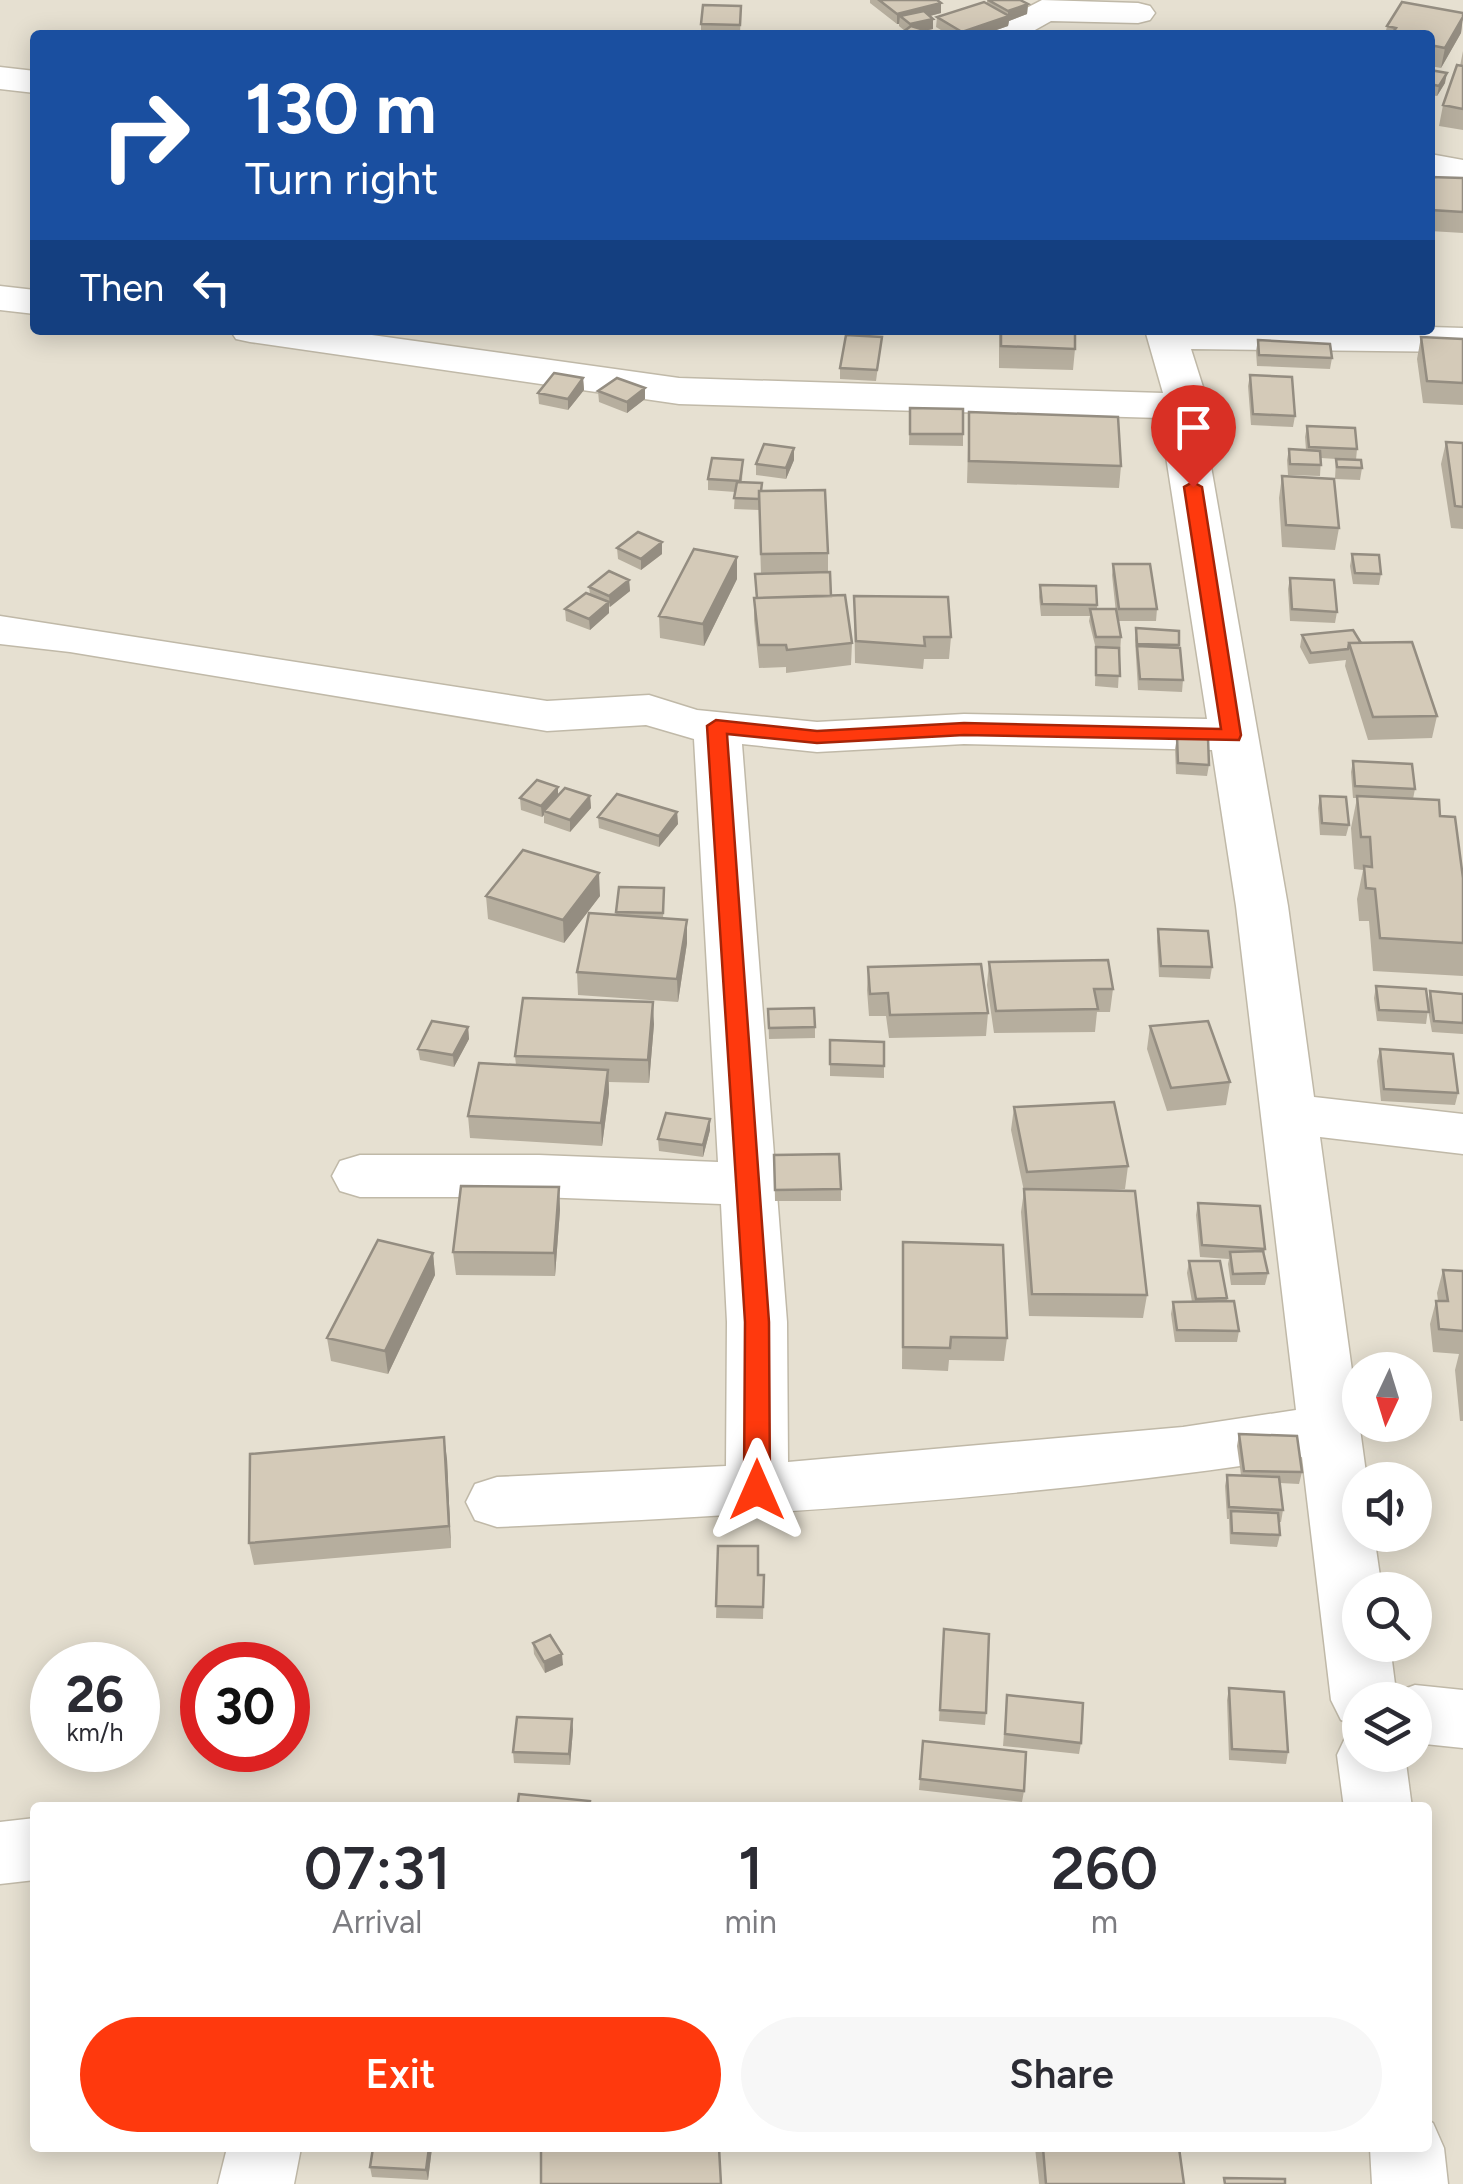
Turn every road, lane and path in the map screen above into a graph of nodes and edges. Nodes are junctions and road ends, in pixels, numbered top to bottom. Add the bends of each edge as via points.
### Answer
1 (1033, 5) edge
2 (1139, 16) edge
3 (1006, 30) edge
4 (0, 78) edge
5 (30, 81) edge
6 (1435, 166) edge
7 (1463, 170) edge
8 (0, 298) edge
9 (30, 301) edge
10 (286, 335) edge
11 (1166, 335) edge
12 (1250, 335) edge
13 (1463, 340) edge
14 (1188, 406) junction
15 (0, 630) edge
16 (716, 726) junction
17 (1232, 735) junction
18 (1289, 1114) junction
19 (1463, 1134) edge
20 (360, 1176) dead end
21 (747, 1184) junction
22 (1330, 1429) junction
23 (757, 1490) junction
24 (496, 1502) dead end
25 (1362, 1682) edge
26 (1432, 1716) edge
27 (1463, 1720) edge
28 (1373, 1772) edge
29 (1377, 1802) edge
30 (30, 1850) edge
31 (0, 1853) edge
32 (263, 2152) edge
33 (1408, 2152) edge
34 (256, 2184) edge
35 (1410, 2184) edge

1 - 2 street
1 - 3 street
4 - 5 street
6 - 7 street
8 - 9 street
10 - 14 street via 679,390
11 - 14 street
12 - 13 street
14 - 17 street via 1180,408
15 - 16 street via 547,716 648,710
16 - 17 street via 817,737 964,729
16 - 21 street
17 - 18 street
18 - 19 street
18 - 22 street
20 - 21 street
21 - 23 street via 757,1322
22 - 23 street via 1183,1451
22 - 25 street
23 - 24 street
26 - 27 street
28 - 29 street
30 - 31 street
32 - 34 street
33 - 35 street

